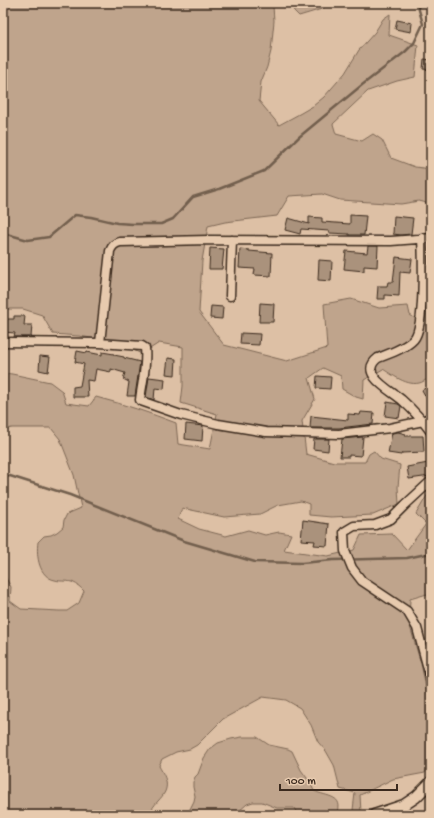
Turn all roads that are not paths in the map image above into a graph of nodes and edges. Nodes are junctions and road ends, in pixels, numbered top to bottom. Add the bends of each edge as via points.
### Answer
1 (422, 238) junction
2 (431, 238) edge
3 (232, 240) junction
4 (230, 296) dead end
5 (3, 342) edge
6 (100, 343) junction
7 (431, 418) edge
8 (423, 421) junction
9 (431, 432) edge
10 (431, 482) edge
11 (431, 680) edge
12 (431, 782) edge
13 (374, 815) edge

1 - 2 street
1 - 3 street via 390,241
1 - 8 street via 423,283 417,335 406,346 375,360 372,370 383,386 402,399
3 - 4 street
3 - 6 street via 116,243 110,251
5 - 6 street
6 - 8 street via 145,348 145,369 140,400 143,403 218,424 266,432 339,434
7 - 8 street
8 - 9 street
10 - 11 street via 391,519 375,525 354,526 344,532 346,551 352,568 362,581 407,611 417,628
12 - 13 street via 404,805

